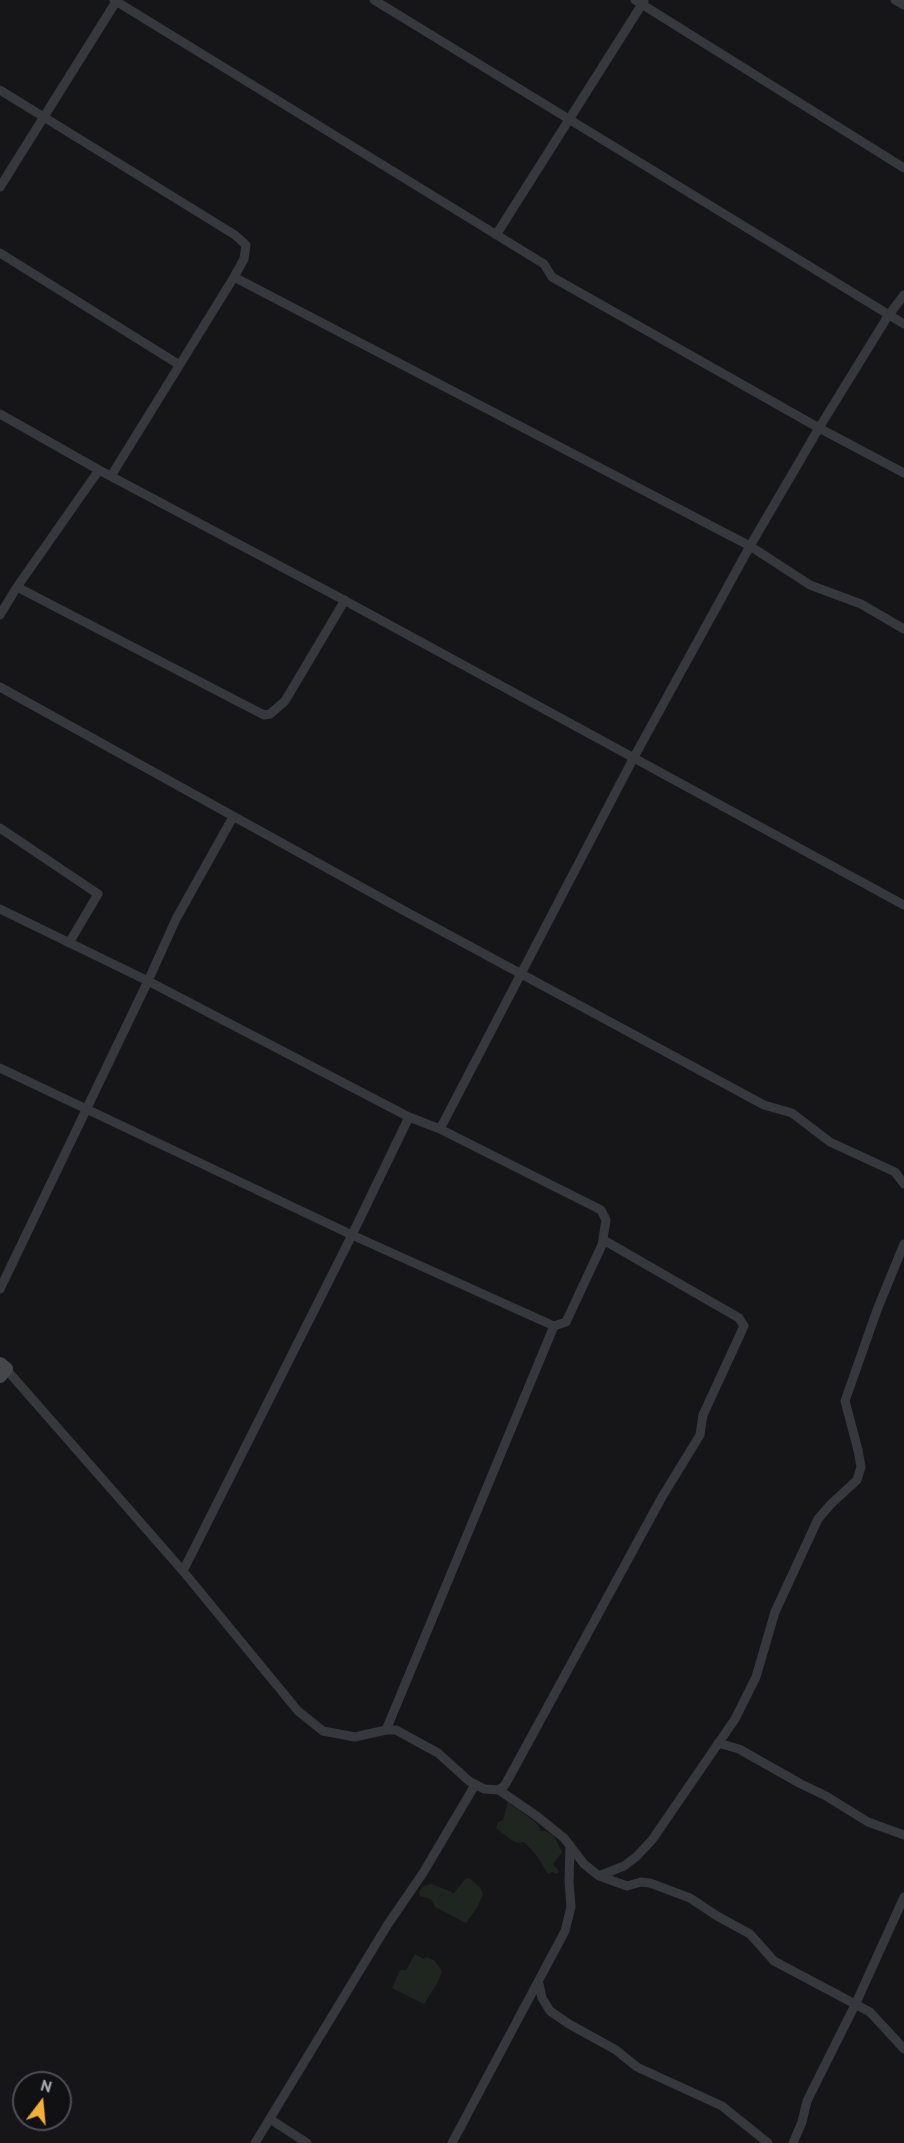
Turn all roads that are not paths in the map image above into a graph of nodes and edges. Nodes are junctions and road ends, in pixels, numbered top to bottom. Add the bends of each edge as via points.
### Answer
1 (116, 0) edge
2 (374, 0) edge
3 (895, 0) edge
4 (641, 2) edge
5 (904, 5) edge
6 (0, 90) edge
7 (43, 117) junction
8 (568, 119) junction
9 (904, 168) edge
10 (0, 187) edge
11 (496, 235) junction
12 (0, 253) edge
13 (234, 277) junction
14 (904, 295) edge
15 (888, 316) junction
16 (904, 324) edge
17 (178, 364) junction
18 (0, 414) edge
19 (819, 428) junction
20 (99, 470) junction
21 (904, 473) edge
22 (111, 476) junction
23 (750, 546) junction
24 (17, 587) junction
25 (345, 600) junction
26 (0, 615) edge
27 (904, 629) edge
28 (0, 687) edge
29 (633, 759) junction
30 (233, 817) junction
31 (0, 828) edge
32 (904, 904) edge
33 (0, 909) edge
34 (69, 943) junction
35 (522, 973) junction
36 (148, 981) junction
37 (0, 1068) edge
38 (86, 1109) junction
39 (409, 1117) junction
40 (440, 1129) junction
41 (904, 1184) edge
42 (352, 1235) junction
43 (607, 1242) dead end
44 (904, 1244) edge
45 (0, 1289) edge
46 (554, 1326) junction
47 (2, 1370) edge
48 (183, 1571) junction
49 (386, 1730) junction
50 (718, 1743) junction
51 (475, 1785) junction
52 (499, 1790) junction
53 (904, 1835) edge
54 (570, 1845) junction
55 (599, 1876) junction
56 (904, 1897) edge
57 (539, 1984) junction
58 (856, 2003) junction
59 (904, 2049) edge
60 (270, 2119) junction
61 (255, 2143) edge
62 (307, 2143) edge
63 (452, 2143) edge
64 (768, 2143) edge
65 (793, 2143) edge

1 - 7 street
1 - 11 street
2 - 8 street
3 - 5 street
4 - 8 street
4 - 9 street
6 - 7 street
7 - 10 street
7 - 13 street via 246,245 244,259
8 - 11 street
8 - 15 street
11 - 19 street via 544,264 552,277
12 - 17 street
13 - 17 street
13 - 23 street
14 - 15 street
15 - 16 street
15 - 19 street
17 - 22 street
18 - 20 street
19 - 21 street
19 - 23 street
20 - 22 street
20 - 24 street
22 - 25 street
23 - 27 street via 810,585 861,604
23 - 29 street
24 - 25 street via 264,715 285,701
24 - 26 street
25 - 29 street
28 - 30 street
29 - 32 street
29 - 35 street
30 - 35 street
30 - 36 street via 176,918
31 - 34 street via 98,894
33 - 34 street
34 - 36 street
35 - 40 street
35 - 41 street via 764,1105 792,1113 830,1142 895,1172
36 - 38 street
36 - 39 street
37 - 38 street
38 - 42 street
38 - 45 street
39 - 40 street
39 - 42 street
40 - 46 street via 601,1210 606,1220 602,1245 566,1322
42 - 46 street
42 - 48 street
43 - 52 street via 740,1318 744,1326 703,1416 700,1436 633,1548 512,1775
44 - 50 street via 845,1401 861,1467 857,1480 818,1519 775,1612 756,1677
46 - 49 street
47 - 48 street
48 - 49 street via 298,1711 323,1731 355,1737
49 - 51 street via 396,1730 438,1753
50 - 53 street via 739,1749 868,1822
50 - 55 street via 652,1840 624,1866
51 - 52 street
51 - 60 street
52 - 54 street via 538,1816
54 - 55 street
54 - 57 street via 571,1907 566,1931
55 - 58 street via 627,1886 650,1883 690,1898 750,1934 774,1961
56 - 58 street
57 - 63 street
57 - 64 street via 550,2011 569,2025 616,2050 637,2067 722,2106
58 - 59 street via 870,2012
58 - 65 street via 807,2101
60 - 61 street
60 - 62 street

